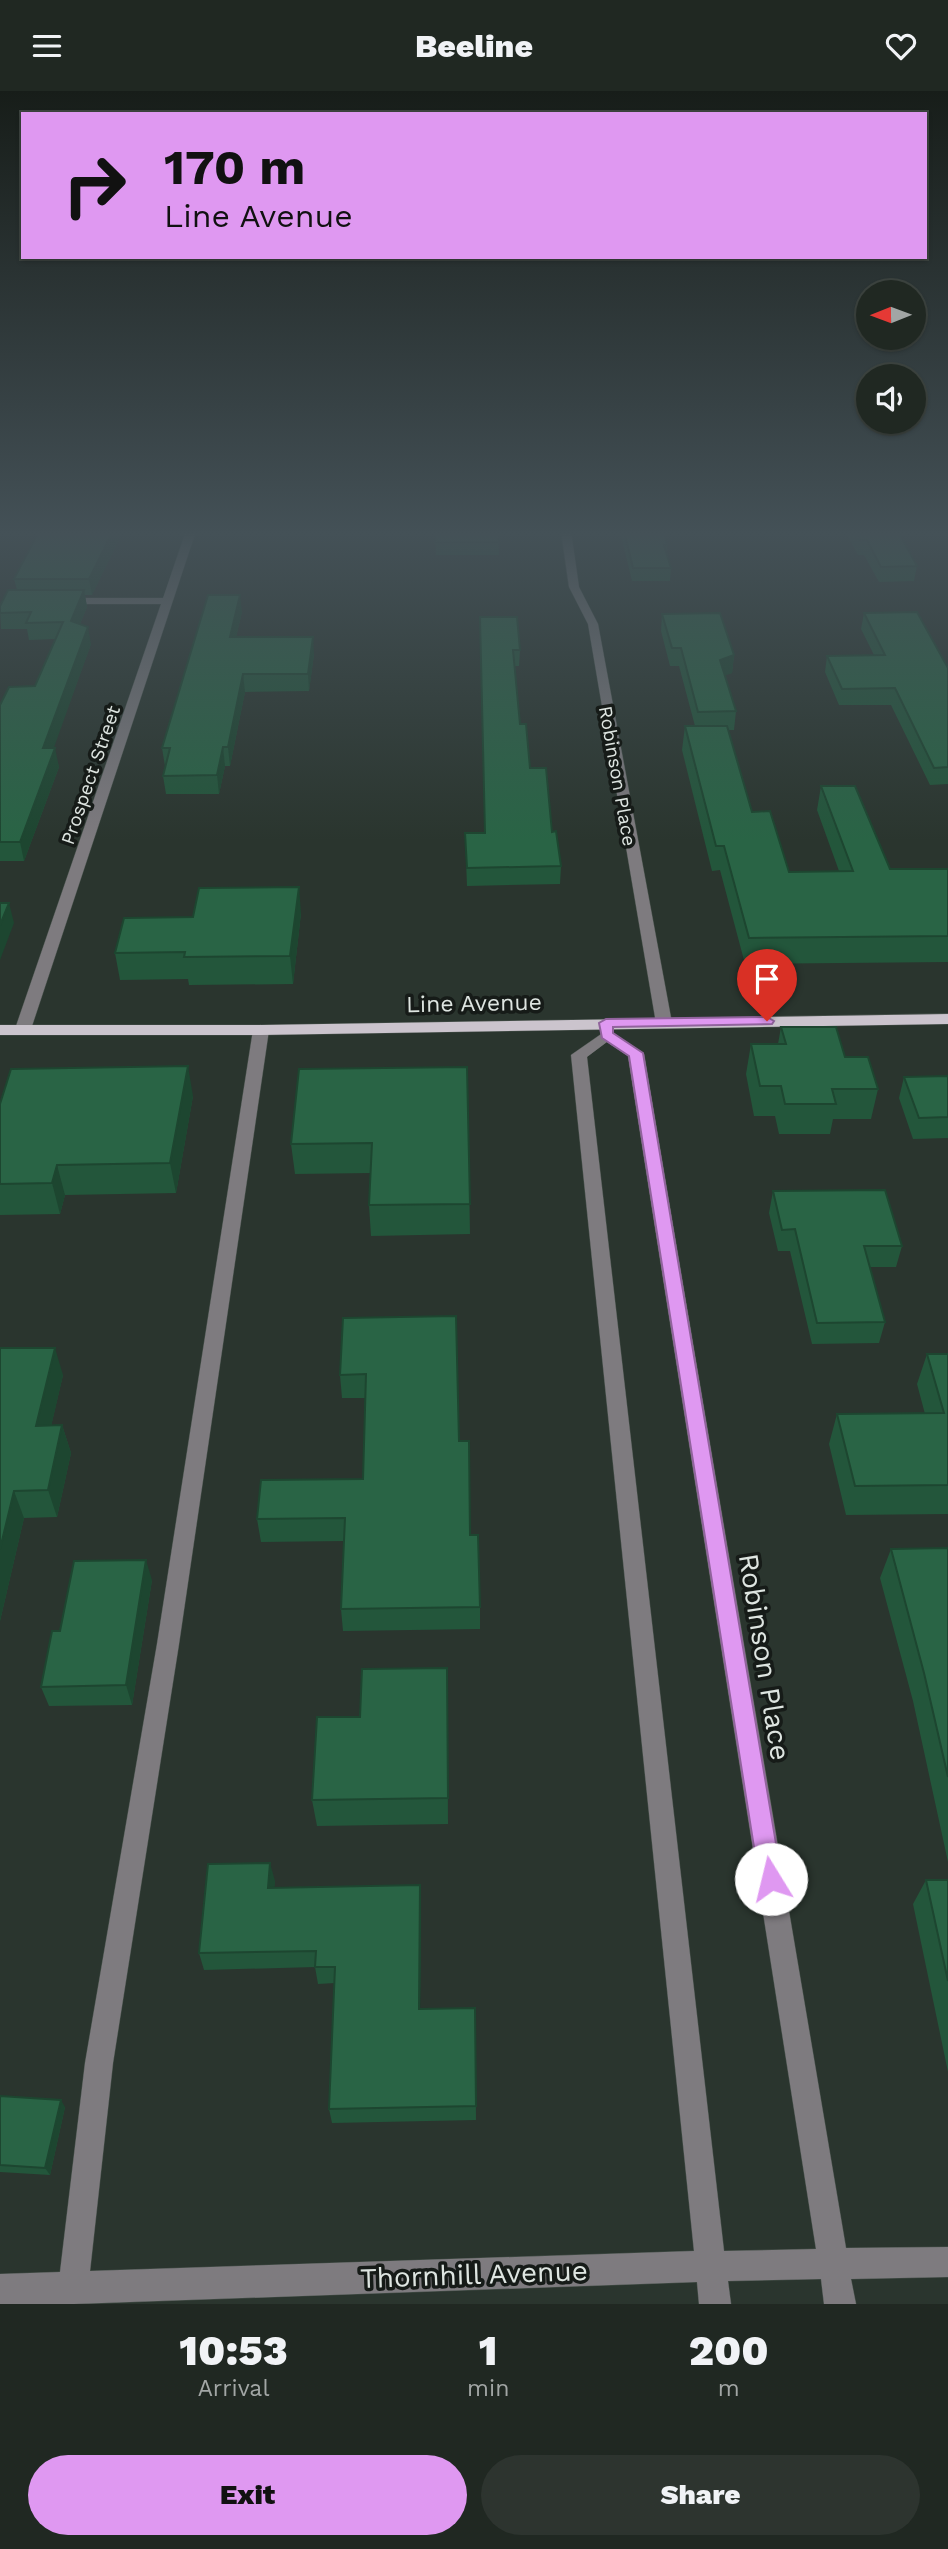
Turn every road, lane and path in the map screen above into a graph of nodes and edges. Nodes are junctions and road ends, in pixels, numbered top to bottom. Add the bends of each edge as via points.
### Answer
1 (157, 634) edge
2 (595, 634) edge
3 (948, 1019) edge
4 (664, 1023) junction
5 (23, 1029) junction
6 (606, 1029) junction
7 (0, 1030) edge
8 (261, 1030) junction
9 (948, 2262) edge
10 (834, 2264) junction
11 (711, 2266) junction
12 (0, 2288) edge
13 (73, 2289) junction
14 (715, 2304) edge
15 (839, 2304) edge

1 - 5 street, Prospect Street
2 - 4 street, Robinson Place
3 - 4 main road, Line Avenue
4 - 6 main road, Line Avenue
5 - 7 main road, Line Avenue
5 - 8 main road, Line Avenue
6 - 8 main road, Line Avenue
6 - 10 street, Robinson Place via 636,1053
6 - 11 street via 579,1055
8 - 13 street via 99,2063
9 - 10 street, Thornhill Avenue
10 - 11 street, Thornhill Avenue
10 - 15 street, Robinson Place
11 - 13 street, Thornhill Avenue
11 - 14 street
12 - 13 street, Thornhill Avenue

